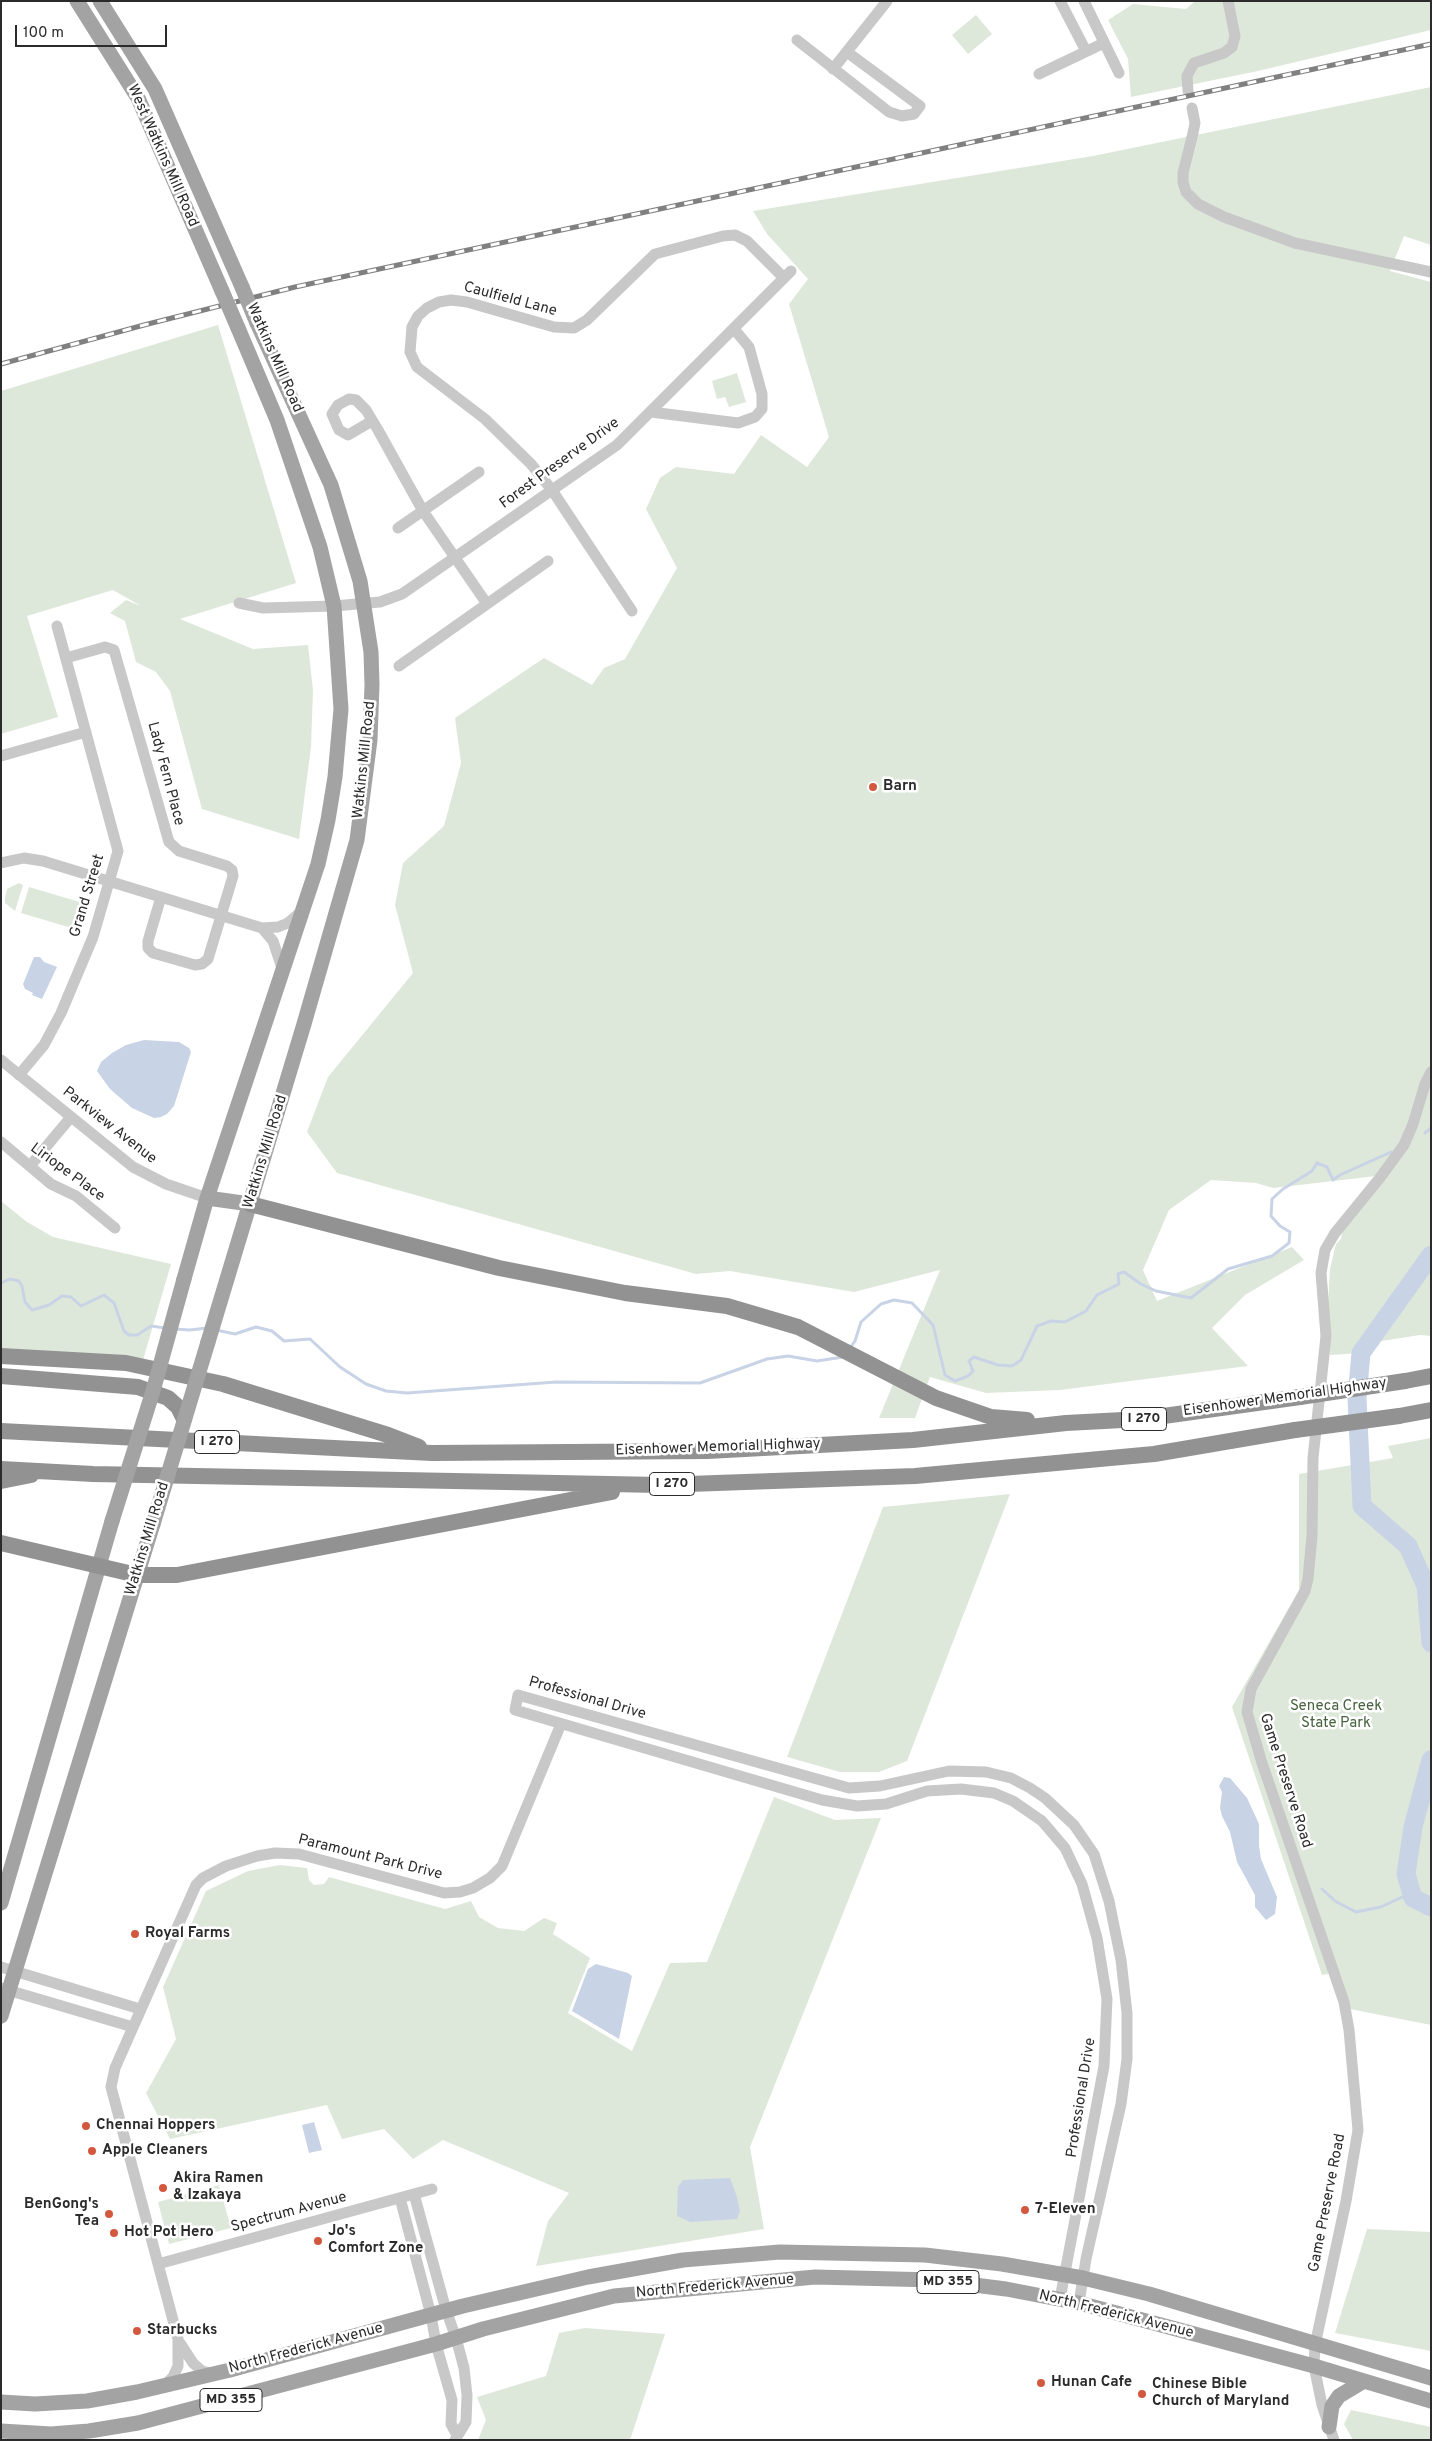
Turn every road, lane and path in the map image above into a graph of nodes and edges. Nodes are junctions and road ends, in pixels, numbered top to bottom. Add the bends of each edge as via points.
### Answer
1 (77, 1) edge
2 (100, 1) edge
3 (887, 1) edge
4 (1060, 1) edge
5 (1084, 1) edge
6 (1228, 1) edge
7 (797, 40) dead end
8 (1104, 43) junction
9 (1086, 51) junction
10 (847, 52) junction
11 (833, 69) junction
12 (1119, 73) dead end
13 (1039, 74) dead end
14 (1188, 91) dead end
15 (1192, 108) dead end
16 (1431, 272) edge
17 (788, 274) joint
18 (242, 286) joint
19 (222, 291) joint
20 (734, 329) junction
21 (651, 412) junction
22 (372, 421) dead end
23 (479, 472) dead end
24 (552, 490) junction
25 (423, 511) junction
26 (398, 528) dead end
27 (454, 558) junction
28 (548, 561) dead end
29 (240, 603) dead end
30 (365, 604) junction
31 (488, 604) junction
32 (334, 606) junction
33 (632, 611) dead end
34 (57, 626) dead end
35 (66, 658) junction
36 (399, 666) dead end
37 (86, 732) junction
38 (1, 756) edge
39 (1, 863) edge
40 (110, 881) junction
41 (161, 897) junction
42 (305, 908) junction
43 (221, 915) junction
44 (262, 928) junction
45 (283, 973) junction
46 (1, 1060) edge
47 (1431, 1072) edge
48 (19, 1075) junction
49 (71, 1117) junction
50 (1, 1142) edge
51 (30, 1166) junction
52 (208, 1198) junction
53 (250, 1204) junction
54 (115, 1228) dead end
55 (1, 1356) edge
56 (1, 1376) edge
57 (1431, 1376) edge
58 (146, 1389) junction
59 (1431, 1410) edge
60 (184, 1419) junction
61 (1066, 1424) junction
62 (1, 1431) edge
63 (432, 1453) junction
64 (1, 1469) edge
65 (45, 1471) junction
66 (1, 1481) edge
67 (660, 1485) junction
68 (1, 1543) edge
69 (99, 1567) junction
70 (137, 1575) junction
71 (561, 1724) junction
72 (1, 1903) edge
73 (8, 1970) edge
74 (5, 1989) edge
75 (140, 2009) junction
76 (1, 2016) edge
77 (133, 2027) junction
78 (432, 2189) dead end
79 (414, 2194) junction
80 (400, 2198) junction
81 (158, 2264) junction
82 (1063, 2275) junction
83 (1083, 2278) junction
84 (1060, 2299) junction
85 (1079, 2303) junction
86 (438, 2312) junction
87 (456, 2338) junction
88 (178, 2339) junction
89 (436, 2344) junction
90 (1314, 2345) junction
91 (1314, 2366) junction
92 (214, 2374) junction
93 (1431, 2378) edge
94 (1364, 2381) junction
95 (163, 2386) junction
96 (1, 2402) edge
97 (1431, 2402) edge
98 (1, 2431) edge
99 (1332, 2433) edge
100 (25, 2436) edge
101 (65, 2436) edge
102 (456, 2437) edge

1 - 19 main road, West Watkins Mill Road via 138,98
2 - 18 main road, West Watkins Mill Road via 155,89
3 - 10 street
4 - 9 street
5 - 8 street
6 - 14 street via 1235,36 1232,47 1194,63 1188,76
7 - 11 street
8 - 9 street
8 - 12 street
9 - 13 street
10 - 11 street
10 - 11 street via 920,106 914,114 902,116 889,112
15 - 16 street via 1195,123 1183,182 1186,192 1198,204 1295,243
17 - 20 street, Forest Preserve Drive
17 - 24 street, Caulfield Lane via 747,241 729,235 655,254 587,320 574,328 554,327 457,300 439,302 422,312 412,327 409,344 417,367 498,430
18 - 30 main road, Watkins Mill Road, bridge via 331,485
19 - 32 main road, Watkins Mill Road, bridge via 278,420 304,495
20 - 21 street, Forest Preserve Drive
20 - 21 street via 749,347 762,394 762,409 756,417 738,423
21 - 24 street, Forest Preserve Drive via 617,445
22 - 25 street
23 - 25 street
24 - 27 street, Forest Preserve Drive
24 - 33 street, Caulfield Lane
25 - 26 street
25 - 27 street
27 - 30 street, Forest Preserve Drive via 402,594
27 - 31 street
28 - 31 street
29 - 32 street, Forest Preserve Drive via 271,608
30 - 32 street, Forest Preserve Drive
30 - 53 main road, Watkins Mill Road via 372,684 370,740 356,840
31 - 36 street
32 - 42 main road, Watkins Mill Road via 341,688 338,743 328,820
34 - 35 street, Grand Street
35 - 37 street, Grand Street
35 - 43 street, Lady Fern Place via 105,647 114,650 166,836 179,851 232,870
37 - 38 street
37 - 40 street, Grand Street via 117,845
39 - 40 street via 33,859
40 - 41 street
40 - 48 street, Grand Street via 88,950 55,1025
41 - 43 street
41 - 43 street via 147,945 153,952 195,966 205,962
42 - 44 street via 288,923
42 - 45 main road, Watkins Mill Road
43 - 44 street
44 - 45 street via 273,941
45 - 52 main road, Watkins Mill Road
46 - 48 street, Parkview Avenue
47 - 90 street, Game Preserve Road via 1404,1145 1334,1233 1325,1250 1321,1273 1326,1336 1313,1458 1308,1579 1251,1689 1247,1712 1344,2002 1349,2030 1358,2130
48 - 49 street, Parkview Avenue
49 - 51 street
49 - 52 street, Parkview Avenue via 140,1172 182,1191
50 - 51 street, Liriope Place
51 - 54 street, Liriope Place via 56,1188 76,1196 100,1224
52 - 53 main road
52 - 58 main road, Watkins Mill Road, bridge
53 - 60 main road, Watkins Mill Road, bridge
53 - 61 highway via 499,1268 625,1293 727,1306 798,1327 936,1398 991,1417
55 - 63 highway via 126,1363 223,1384 388,1435
56 - 58 highway
57 - 61 highway, Eisenhower Memorial Highway / I 270, bridge via 1142,1419
58 - 60 highway via 168,1398
58 - 69 main road, Watkins Mill Road, bridge
59 - 67 highway, I 270, bridge via 1154,1454 915,1476
60 - 70 main road, Watkins Mill Road, bridge
61 - 63 highway, Eisenhower Memorial Highway / I 270 via 912,1440 707,1451
62 - 63 highway, Eisenhower Memorial Highway / I 270
64 - 65 highway, I 270
65 - 66 highway, I 270
65 - 67 highway, I 270
67 - 70 highway via 588,1495 176,1575
68 - 69 highway
69 - 70 highway
69 - 72 main road, Watkins Mill Road
70 - 73 main road, Watkins Mill Road
71 - 75 street, Paramount Park Drive via 502,1866 490,1878 460,1892 444,1893 299,1854 275,1853 244,1860 212,1873 196,1885
71 - 82 street, Professional Drive via 822,1800 857,1806 886,1804 927,1791 961,1789 994,1793 1013,1801 1042,1821 1065,1848 1082,1884 1097,1938 1107,1998 1104,2066
71 - 83 street, Professional Drive via 514,1710 518,1695 849,1788 880,1786 949,1771 986,1772 1011,1778 1030,1788 1074,1825 1094,1854 1110,1901 1128,2013 1127,2059 1121,2104
73 - 74 main road, Watkins Mill Road
73 - 75 street
74 - 76 main road, Watkins Mill Road
74 - 77 street
75 - 77 street, Paramount Park Drive
77 - 81 street, Paramount Park Drive via 115,2068 111,2087
78 - 79 street, Spectrum Avenue
79 - 80 street, Spectrum Avenue
79 - 86 street
80 - 81 street, Spectrum Avenue
80 - 86 street
81 - 88 street, Paramount Park Drive
82 - 83 main road, North Frederick Avenue / MD 355
82 - 84 street, Professional Drive
82 - 86 main road, North Frederick Avenue / MD 355 via 925,2255 780,2252 682,2260 588,2277
83 - 85 street, Professional Drive
83 - 90 main road, North Frederick Avenue / MD 355 via 1149,2294
84 - 85 main road, North Frederick Avenue / MD 355
84 - 87 main road, North Frederick Avenue / MD 355 via 935,2280 815,2277 614,2296 483,2328
85 - 91 main road, North Frederick Avenue / MD 355
86 - 87 street
86 - 89 street
86 - 92 main road, North Frederick Avenue / MD 355
87 - 89 main road, North Frederick Avenue / MD 355
87 - 102 street via 467,2395 466,2422
88 - 92 street, Paramount Park Drive via 194,2364 202,2371
88 - 95 street, Paramount Park Drive via 178,2366 174,2377
89 - 101 main road, North Frederick Avenue / MD 355 via 173,2415
89 - 102 street via 452,2400 452,2424
90 - 91 street, Game Preserve Road
90 - 93 main road, North Frederick Avenue / MD 355
91 - 94 main road, North Frederick Avenue / MD 355
91 - 99 street, Game Preserve Road
92 - 95 main road, North Frederick Avenue / MD 355
94 - 97 main road, North Frederick Avenue / MD 355
94 - 99 main road via 1339,2396 1332,2406
95 - 96 main road, North Frederick Avenue / MD 355 via 87,2401
98 - 100 main road, North Frederick Avenue / MD 355
100 - 101 main road, North Frederick Avenue / MD 355

